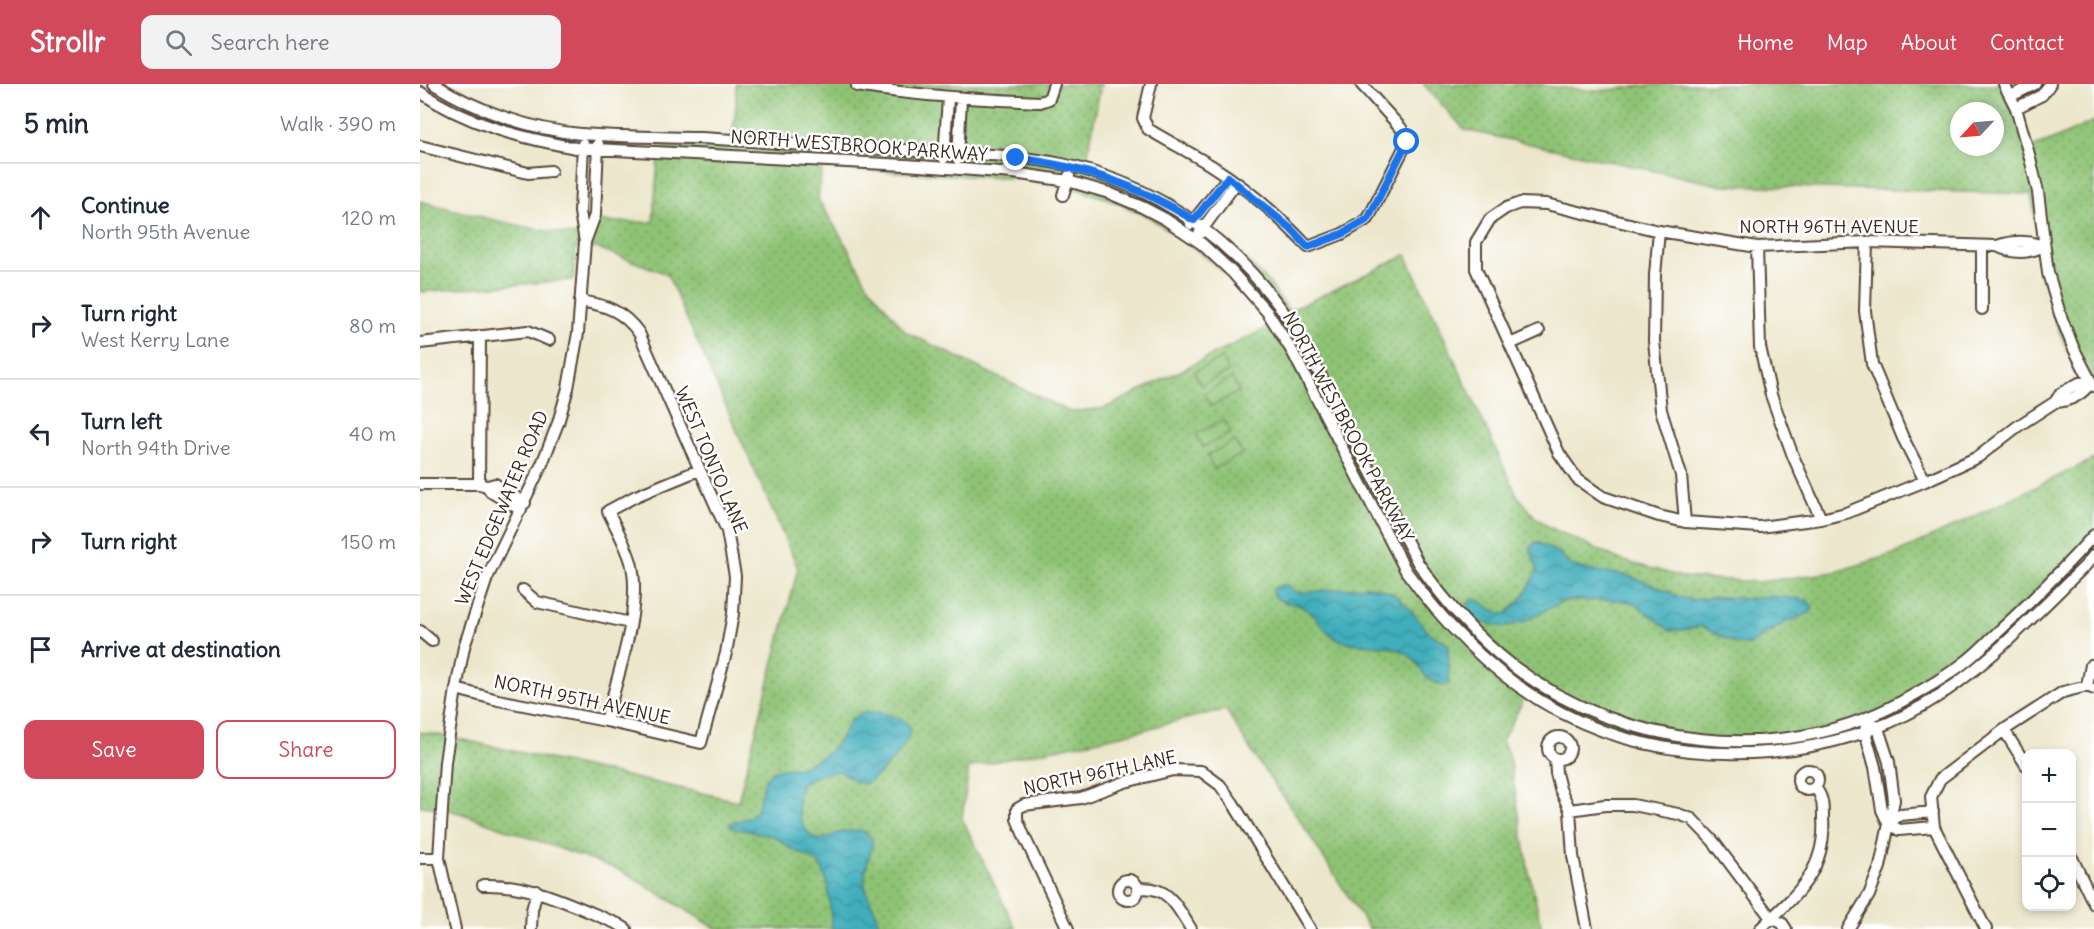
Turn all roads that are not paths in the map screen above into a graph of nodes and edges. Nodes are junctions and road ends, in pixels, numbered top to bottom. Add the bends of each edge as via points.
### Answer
1 (436, 84) edge
2 (1054, 84) edge
3 (1150, 84) edge
4 (1361, 84) edge
5 (2004, 84) edge
6 (2035, 84) edge
7 (2050, 84) edge
8 (857, 85) edge
9 (424, 94) edge
10 (2011, 96) junction
11 (948, 98) junction
12 (961, 98) junction
13 (2016, 108) junction
14 (584, 134) junction
15 (599, 135) junction
16 (420, 146) edge
17 (583, 149) junction
18 (598, 150) junction
19 (944, 152) junction
20 (958, 153) junction
21 (943, 167) junction
22 (1071, 167) junction
23 (957, 168) junction
24 (551, 171) dead end
25 (1232, 180) junction
26 (1068, 181) junction
27 (1063, 195) dead end
28 (1198, 224) junction
29 (1185, 231) junction
30 (1659, 231) junction
31 (1195, 239) junction
32 (585, 242) junction
33 (1867, 243) junction
34 (1983, 246) junction
35 (2043, 246) junction
36 (1757, 247) junction
37 (580, 301) junction
38 (1280, 305) junction
39 (1982, 309) dead end
40 (1268, 313) junction
41 (1539, 331) dead end
42 (480, 336) junction
43 (549, 340) dead end
44 (420, 343) edge
45 (1510, 345) junction
46 (1323, 382) junction
47 (2093, 384) edge
48 (1311, 388) junction
49 (699, 470) junction
50 (1374, 481) junction
51 (1925, 481) junction
52 (420, 484) edge
53 (486, 487) junction
54 (1362, 487) junction
55 (523, 506) junction
56 (1821, 519) junction
57 (1685, 522) junction
58 (2094, 535) edge
59 (2094, 555) edge
60 (522, 591) dead end
61 (630, 624) junction
62 (420, 631) edge
63 (432, 641) dead end
64 (2091, 665) dead end
65 (2090, 688) edge
66 (456, 689) junction
67 (1867, 718) junction
68 (606, 721) junction
69 (1878, 728) junction
70 (2004, 730) junction
71 (1865, 732) junction
72 (701, 743) joint
73 (1556, 758) dead end
74 (2022, 759) edge
75 (1815, 788) dead end
76 (1570, 810) junction
77 (1932, 812) junction
78 (1888, 823) junction
79 (1934, 826) junction
80 (420, 858) edge
81 (439, 858) junction
82 (2076, 866) edge
83 (483, 885) dead end
84 (1138, 889) dead end
85 (537, 891) junction
86 (2094, 904) edge
87 (1771, 924) edge
88 (1309, 928) edge
89 (455, 929) edge
90 (531, 929) edge
91 (626, 929) edge
92 (1068, 929) edge
93 (1191, 929) edge
94 (1587, 929) edge
95 (1760, 929) edge
96 (1786, 929) edge
97 (1848, 929) edge
98 (1986, 929) edge

1 - 9 street
1 - 14 street, NORTH WESTBROOK PARKWAY via 490,112 553,130
2 - 12 street via 1049,99 1040,102
3 - 25 street via 1143,118 1148,129
4 - 25 street via 1401,128 1407,142 1368,219 1308,247
5 - 10 street
6 - 10 street
7 - 13 street via 2042,95
8 - 11 street
9 - 17 street, NORTH WESTBROOK PARKWAY via 486,125 550,144
10 - 13 street
11 - 12 street
11 - 19 street
12 - 20 street
13 - 35 street via 2038,192
14 - 15 street, NORTH WESTBROOK PARKWAY
14 - 17 street, WEST EDGEWATER ROAD
15 - 18 street, WEST EDGEWATER ROAD
15 - 19 street, NORTH WESTBROOK PARKWAY
16 - 24 street via 528,173
17 - 18 street, NORTH WESTBROOK PARKWAY
17 - 32 street, WEST EDGEWATER ROAD via 580,212
18 - 21 street, NORTH WESTBROOK PARKWAY
18 - 32 street, WEST EDGEWATER ROAD via 595,215
19 - 20 street, NORTH WESTBROOK PARKWAY
19 - 21 street
20 - 22 street, NORTH WESTBROOK PARKWAY
20 - 23 street
21 - 23 street, NORTH WESTBROOK PARKWAY
22 - 26 street
22 - 28 street, NORTH WESTBROOK PARKWAY via 1148,194
23 - 26 street, NORTH WESTBROOK PARKWAY
25 - 28 street
26 - 27 street
26 - 29 street, NORTH WESTBROOK PARKWAY via 1142,207
28 - 29 street
28 - 31 street
28 - 38 street, NORTH WESTBROOK PARKWAY via 1242,262
29 - 31 street, NORTH WESTBROOK PARKWAY
30 - 36 street, NORTH 96TH AVENUE
30 - 45 street, NORTH 96TH AVENUE via 1546,204 1520,204 1490,219 1476,242 1476,269
30 - 57 street via 1654,341 1661,410 1682,475
31 - 40 street, NORTH WESTBROOK PARKWAY via 1232,272
32 - 37 street, WEST EDGEWATER ROAD
33 - 34 street, NORTH 96TH AVENUE
33 - 36 street, NORTH 96TH AVENUE
33 - 51 street via 1865,311 1872,364
34 - 35 street, NORTH 96TH AVENUE via 2032,242
34 - 39 street
35 - 47 street via 2060,314
36 - 56 street via 1760,347 1770,395
37 - 49 street, WEST TONTO LANE via 610,307 639,333
37 - 55 street, WEST EDGEWATER ROAD via 568,388 558,423
38 - 40 street
38 - 46 street, NORTH WESTBROOK PARKWAY
40 - 48 street, NORTH WESTBROOK PARKWAY
41 - 45 street
42 - 43 street via 528,331
42 - 44 street
42 - 53 street
45 - 57 street via 1559,453 1577,479 1603,497
46 - 48 street
46 - 50 street, NORTH WESTBROOK PARKWAY
47 - 51 street via 2065,402 2055,402 1978,457
48 - 54 street, NORTH WESTBROOK PARKWAY
49 - 61 street via 608,511 631,561 635,583
49 - 72 street, WEST TONTO LANE via 727,531 735,576 726,653
50 - 54 street
50 - 67 street, NORTH WESTBROOK PARKWAY via 1418,564 1468,626 1515,667 1582,707 1648,730 1731,741 1780,739
51 - 56 street
52 - 53 street
53 - 55 street
54 - 71 street, NORTH WESTBROOK PARKWAY via 1407,573 1458,636 1506,679 1576,720 1645,744 1725,754 1820,746
55 - 66 street, WEST EDGEWATER ROAD via 475,610
56 - 57 street via 1760,527
58 - 67 street, NORTH WESTBROOK PARKWAY via 1965,662 1921,691
59 - 69 street, NORTH WESTBROOK PARKWAY via 1969,674 1924,705
60 - 61 street via 537,602
61 - 68 street
62 - 63 street
64 - 65 street
65 - 70 street via 2063,692
66 - 68 street, NORTH 95TH AVENUE
66 - 81 street, WEST EDGEWATER ROAD
67 - 69 street
67 - 71 street
68 - 72 street, NORTH 95TH AVENUE
69 - 71 street, NORTH WESTBROOK PARKWAY
69 - 78 street via 1892,777 1894,800
70 - 74 street
70 - 77 street via 1940,779 1931,797
71 - 78 street
73 - 76 street via 1558,781
75 - 87 street via 1822,796 1823,848 1808,878
76 - 87 street via 1633,805 1692,819 1713,841
76 - 94 street via 1573,856
77 - 78 street via 1900,815
77 - 79 street
78 - 79 street via 1899,830
78 - 97 street via 1880,867
79 - 98 street
80 - 81 street
81 - 89 street, WEST EDGEWATER ROAD
82 - 86 street
83 - 85 street
84 - 93 street via 1148,887 1170,897
85 - 90 street
85 - 91 street
87 - 95 street
87 - 96 street via 1782,923
88 - 92 street, NORTH 96TH LANE via 1220,785 1201,771 1173,770 1080,798 1017,809 1017,819

